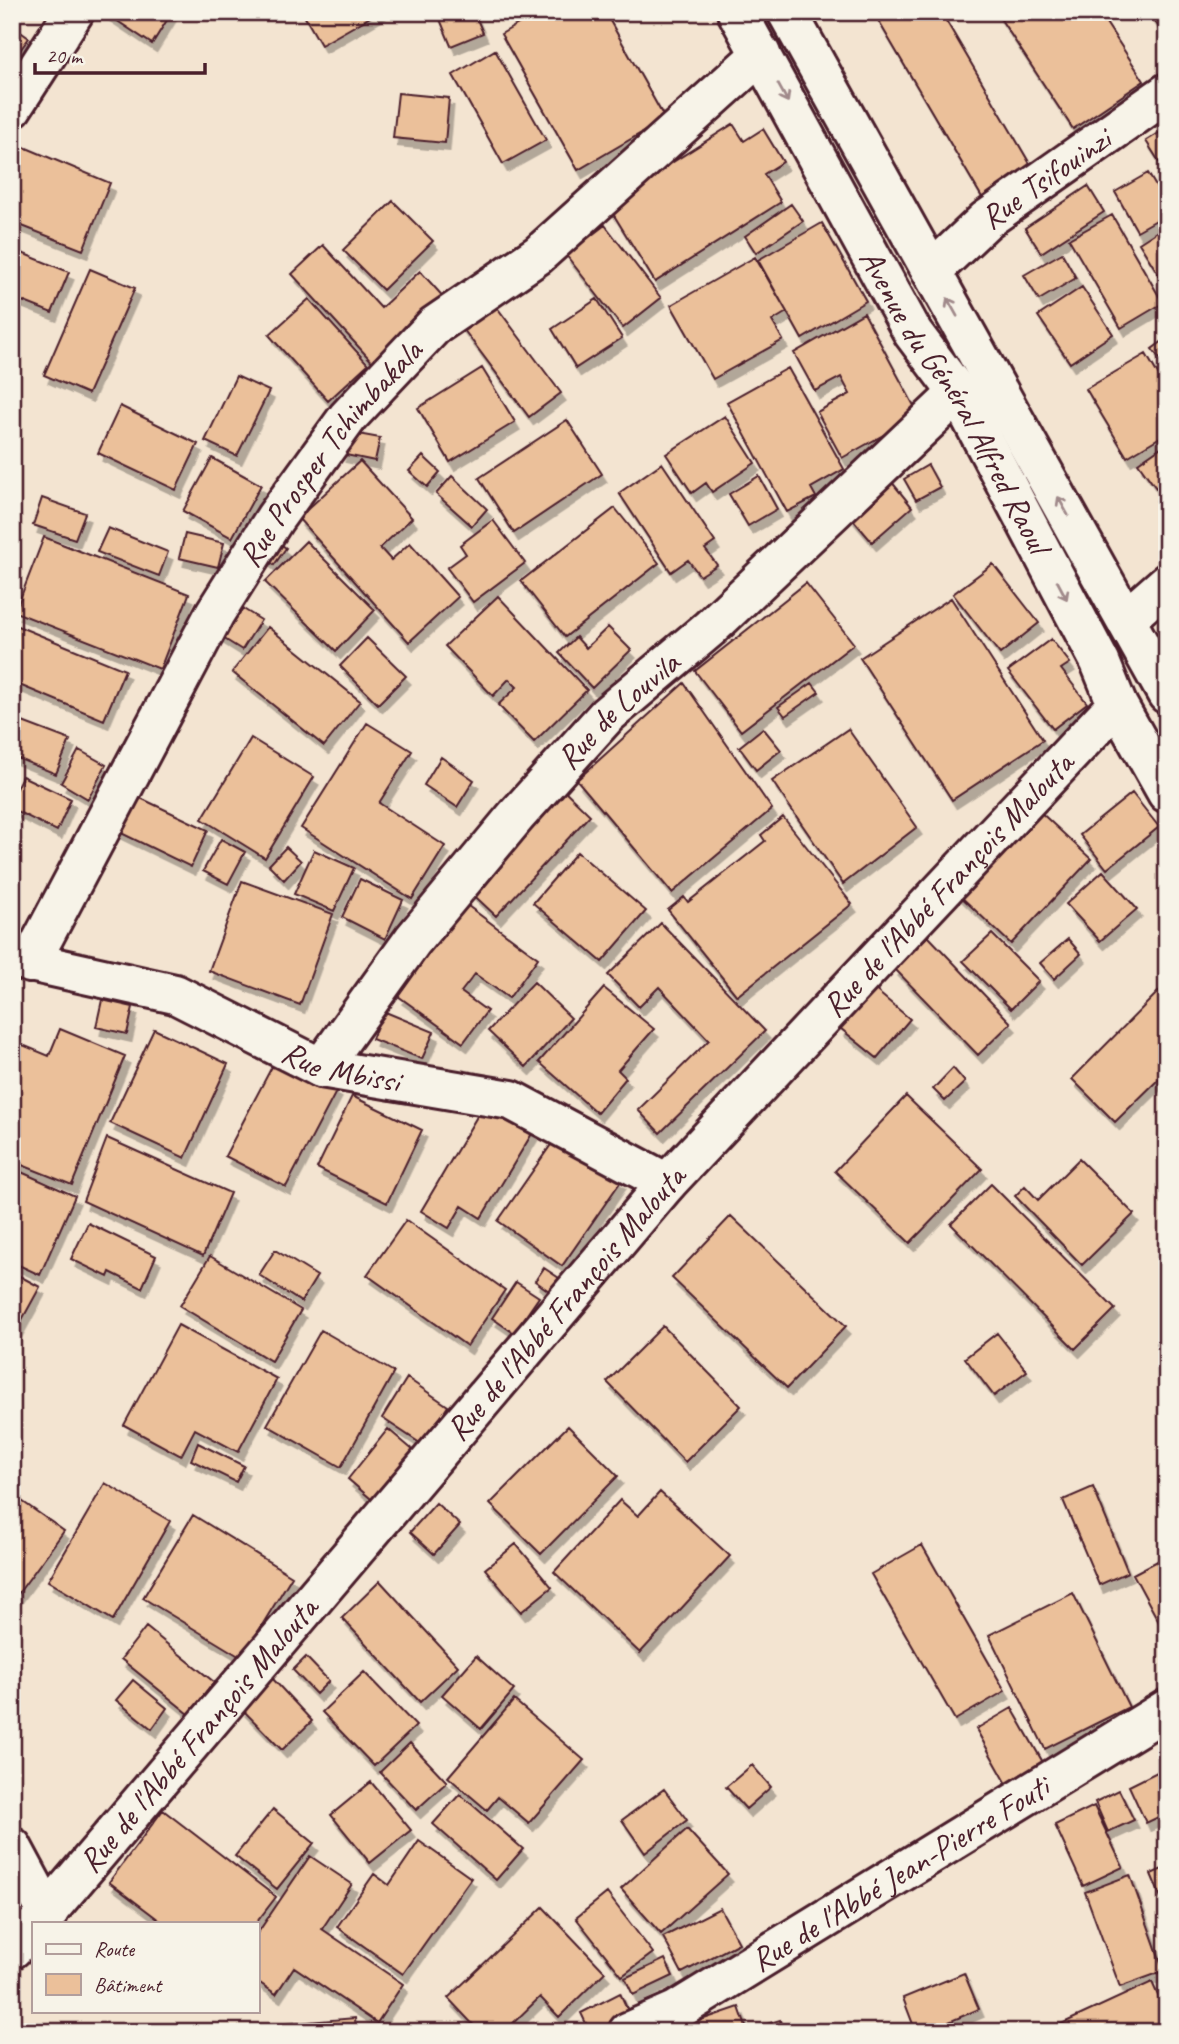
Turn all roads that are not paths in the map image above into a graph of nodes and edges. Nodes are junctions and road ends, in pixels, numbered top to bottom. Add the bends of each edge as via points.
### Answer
1 (74, 12) edge
2 (737, 12) edge
3 (787, 12) edge
4 (761, 54) junction
5 (1167, 93) edge
6 (12, 107) edge
7 (932, 271) junction
8 (958, 393) junction
9 (1167, 583) edge
10 (1126, 619) junction
11 (1167, 694) edge
12 (1117, 704) junction
13 (1167, 793) edge
14 (21, 961) edge
15 (321, 1068) junction
16 (667, 1183) junction
17 (1167, 1709) edge
18 (12, 1847) edge
19 (40, 1922) edge
20 (32, 1929) edge
21 (12, 1948) edge
22 (628, 2032) edge

1 - 6 street
2 - 4 street, Avenue du Général Alfred Raoul
3 - 7 street
4 -> 8 street, Avenue du Général Alfred Raoul via 913,332
4 - 14 street, Rue Prosper Tchimbakala via 538,255 434,326 348,417 275,518 215,613
5 - 7 street, Rue Tsifouinzi via 986,219
10 -> 7 street
8 -> 12 street, Avenue du Général Alfred Raoul via 1100,662
8 - 15 street, Rue de Louvila via 710,628 607,715 413,940
9 - 10 street
10 - 11 street
12 - 13 street, Avenue du Général Alfred Raoul
12 - 16 street, Rue de l'Abbé François Malouta
14 - 15 street, Rue Mbissi via 175,995
15 - 16 street, Rue Mbissi via 511,1100
16 - 19 street, Rue de l'Abbé François Malouta
17 - 22 street, Rue de l'Abbé Jean-Pierre Fouti via 676,2011
18 - 19 street
20 - 21 street, Rue de l'Abbé François Malouta

